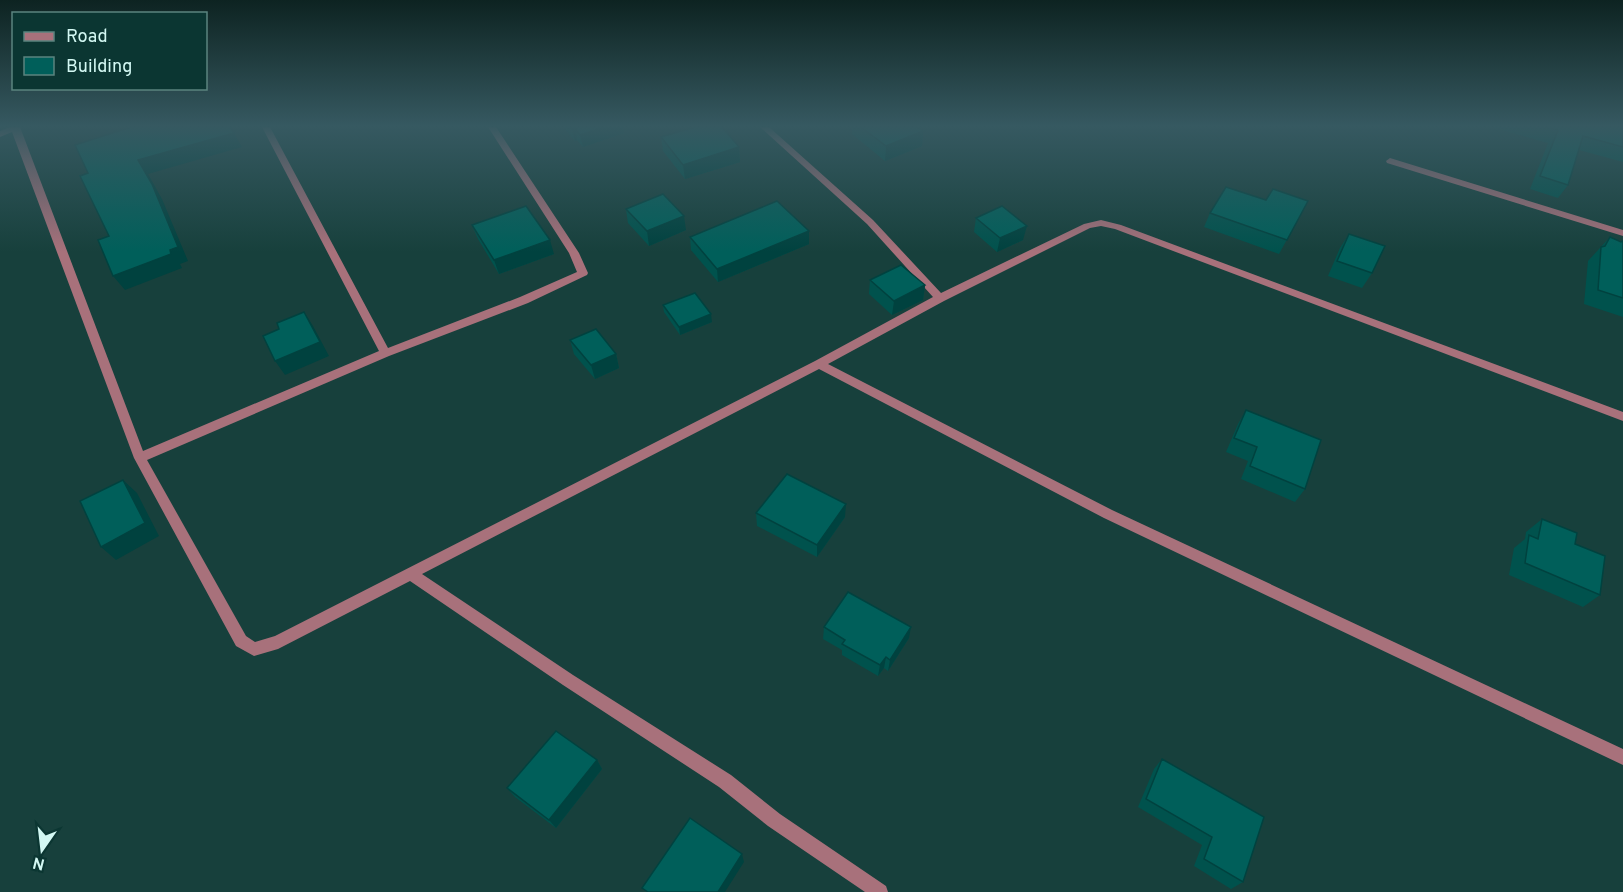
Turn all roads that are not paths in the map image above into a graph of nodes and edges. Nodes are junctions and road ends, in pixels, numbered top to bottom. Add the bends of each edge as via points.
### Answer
1 (32, 169) edge
2 (288, 169) edge
3 (519, 169) edge
4 (810, 169) edge
5 (1415, 169) edge
6 (1623, 233) edge
7 (940, 298) junction
8 (385, 353) junction
9 (819, 364) junction
10 (1623, 417) edge
11 (140, 458) junction
12 (409, 573) junction
13 (1623, 757) edge
14 (880, 892) edge

1 - 11 street
2 - 8 street
3 - 8 street via 583,273
4 - 7 street via 870,222
5 - 6 street
7 - 9 street
7 - 10 street via 1087,226 1101,223
8 - 11 street
9 - 12 street
9 - 13 street via 1108,514
11 - 12 street via 241,641 254,649 278,642
12 - 14 street via 725,781

